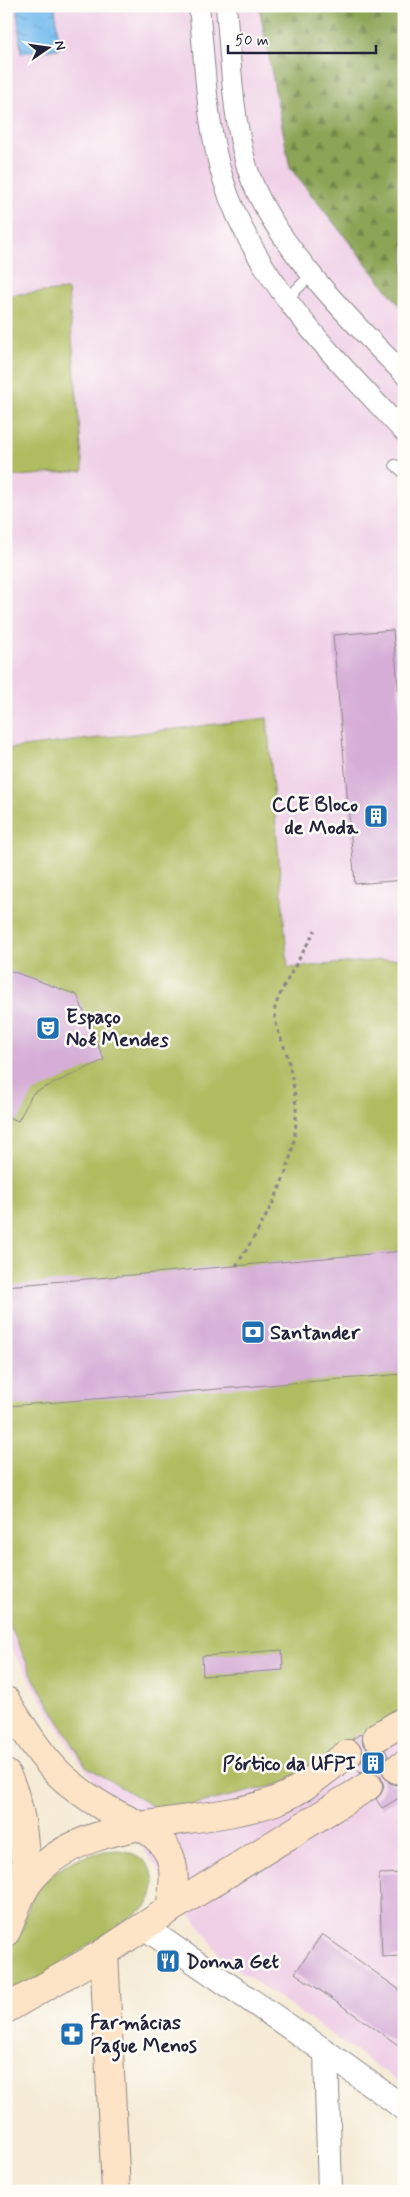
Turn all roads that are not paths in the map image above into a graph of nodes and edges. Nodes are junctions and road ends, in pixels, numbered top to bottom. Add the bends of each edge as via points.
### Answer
1 (199, 6) edge
2 (226, 6) edge
3 (312, 274) junction
4 (287, 299) junction
5 (404, 374) edge
6 (404, 432) edge
7 (395, 465) dead end
8 (404, 473) edge
9 (6, 1701) edge
10 (404, 1721) edge
11 (377, 1737) dead end
12 (348, 1754) dead end
13 (6, 1774) edge
14 (368, 1786) dead end
15 (143, 1827) junction
16 (27, 1884) junction
17 (170, 1909) junction
18 (144, 1927) junction
19 (6, 1932) edge
20 (104, 1953) junction
21 (6, 2009) edge
22 (326, 2052) junction
23 (404, 2108) edge
24 (116, 2191) edge
25 (330, 2191) edge

1 - 4 street via 210,117 222,177 238,222
2 - 3 street via 238,131 248,169 265,207
3 - 4 lane
3 - 5 street
4 - 6 street via 313,333
7 - 8 lane
9 - 15 main road via 45,1757 70,1784
10 - 11 main road
12 - 15 main road via 306,1785 276,1801 243,1811
13 - 16 main road via 15,1792 22,1820
14 - 17 main road
15 - 16 main road via 95,1837 66,1850
15 - 17 main road via 157,1838 172,1863 174,1881
16 - 19 main road
17 - 18 main road
18 - 20 main road
18 - 22 street
20 - 21 main road
20 - 24 main road
22 - 23 street
22 - 25 street

